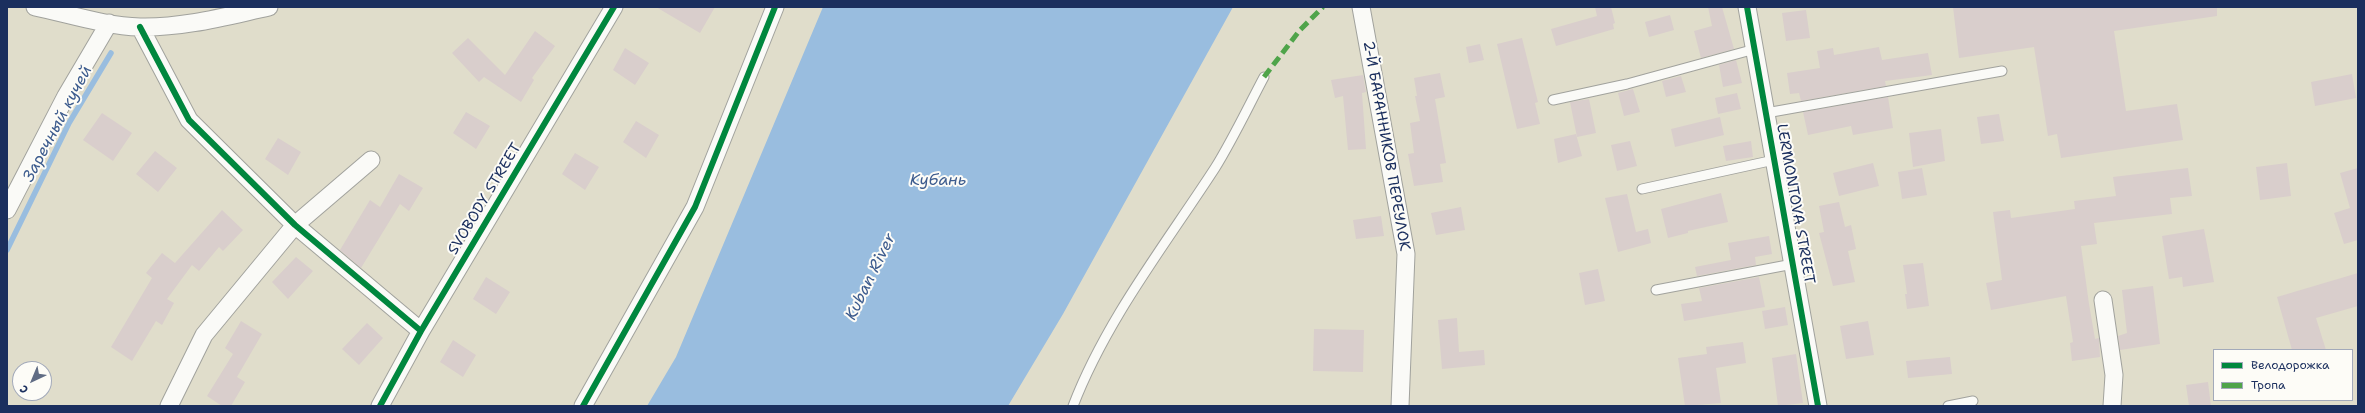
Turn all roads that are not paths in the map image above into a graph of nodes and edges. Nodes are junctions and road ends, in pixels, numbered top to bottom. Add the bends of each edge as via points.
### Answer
1 (36, 7) edge
2 (269, 7) edge
3 (614, 7) edge
4 (775, 7) edge
5 (1361, 7) edge
6 (1747, 7) edge
7 (108, 23) junction
8 (140, 27) junction
9 (1754, 49) junction
10 (2002, 71) dead end
11 (1264, 77) dead end
12 (1553, 100) dead end
13 (1766, 113) junction
14 (371, 160) dead end
15 (1774, 160) junction
16 (1642, 188) dead end
17 (7, 210) edge
18 (295, 225) junction
19 (1793, 264) junction
20 (1656, 290) dead end
21 (2103, 300) dead end
22 (421, 331) junction
23 (1973, 401) dead end
24 (169, 406) edge
25 (380, 406) edge
26 (583, 406) edge
27 (1073, 406) edge
28 (1400, 406) edge
29 (1818, 406) edge
30 (1948, 406) edge
31 (2112, 406) edge

1 - 7 street
2 - 8 street via 198,23
3 - 22 street, SVOBODY STREET
4 - 26 street via 695,207
5 - 28 street, 2-Й БАРАННИКОВ ПЕРЕУЛОК via 1406,254
6 - 9 street, LERMONTOVA STREET
7 - 8 street
7 - 17 street via 66,96
8 - 18 street via 189,120
9 - 12 lane via 1627,84
9 - 13 street, LERMONTOVA STREET
10 - 13 lane
11 - 27 lane via 1216,166 1121,310 1084,378
13 - 15 street, LERMONTOVA STREET
14 - 18 street
15 - 16 lane
15 - 19 street, LERMONTOVA STREET
18 - 22 street
18 - 24 street via 204,335
19 - 20 lane
19 - 29 street, LERMONTOVA STREET
21 - 31 street via 2114,375
22 - 25 street, SVOBODY STREET
23 - 30 lane

